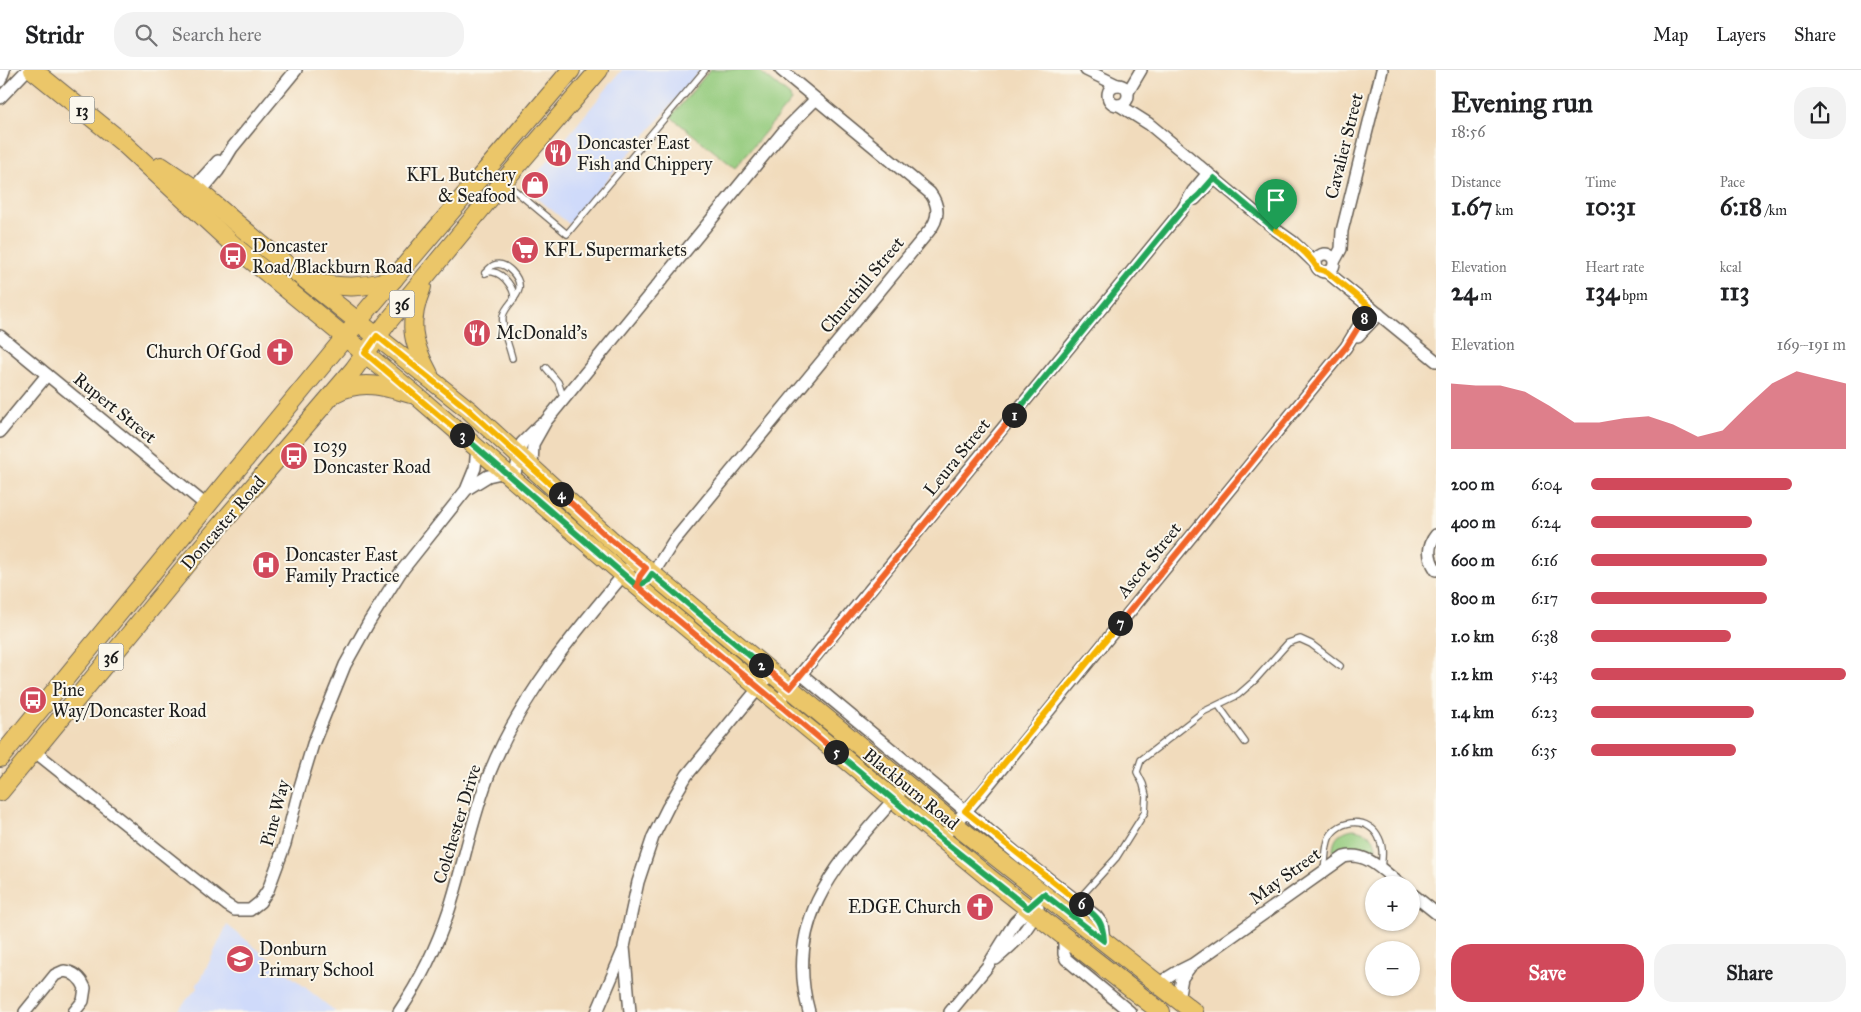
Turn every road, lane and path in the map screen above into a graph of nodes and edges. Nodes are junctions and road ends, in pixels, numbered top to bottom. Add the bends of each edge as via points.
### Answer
1 (4, 70) edge
2 (296, 70) edge
3 (571, 70) edge
4 (599, 70) edge
5 (704, 70) edge
6 (781, 70) edge
7 (1086, 70) edge
8 (1136, 70) edge
9 (1140, 70) edge
10 (1382, 70) edge
11 (36, 72) edge
12 (0, 81) edge
13 (1123, 89) junction
14 (1108, 95) junction
15 (812, 96) junction
16 (0, 98) edge
17 (1119, 105) junction
18 (1149, 124) junction
19 (1211, 175) junction
20 (504, 181) junction
21 (194, 195) junction
22 (1327, 259) junction
23 (428, 273) junction
24 (394, 279) junction
25 (310, 282) junction
26 (1353, 292) junction
27 (513, 300) junction
28 (1375, 310) junction
29 (358, 322) junction
30 (0, 336) edge
31 (377, 336) junction
32 (345, 338) junction
33 (365, 353) junction
34 (512, 358) dead end
35 (1436, 361) edge
36 (546, 368) dead end
37 (47, 375) junction
38 (433, 381) junction
39 (333, 394) junction
40 (418, 397) junction
41 (564, 399) junction
42 (546, 420) junction
43 (0, 432) edge
44 (478, 448) junction
45 (526, 461) junction
46 (510, 475) junction
47 (466, 490) junction
48 (207, 506) junction
49 (1436, 534) edge
50 (645, 568) junction
51 (1436, 570) edge
52 (624, 575) junction
53 (637, 586) junction
54 (1340, 666) dead end
55 (771, 673) junction
56 (801, 674) junction
57 (758, 687) junction
58 (790, 688) junction
59 (777, 703) junction
60 (1219, 706) junction
61 (1245, 742) dead end
62 (34, 751) junction
63 (0, 758) edge
64 (906, 785) junction
65 (0, 792) edge
66 (894, 800) junction
67 (965, 811) junction
68 (954, 824) junction
69 (941, 839) junction
70 (1324, 869) junction
71 (1381, 870) junction
72 (1389, 876) edge
73 (1044, 894) junction
74 (1420, 900) edge
75 (1077, 902) junction
76 (1032, 910) junction
77 (1436, 913) edge
78 (1064, 935) junction
79 (1104, 941) junction
80 (624, 948) junction
81 (1193, 964) junction
82 (1159, 983) junction
83 (1178, 999) junction
84 (25, 1012) edge
85 (74, 1012) edge
86 (399, 1012) edge
87 (598, 1012) edge
88 (630, 1012) edge
89 (809, 1012) edge
90 (950, 1012) edge
91 (1130, 1012) edge
92 (1162, 1012) edge
93 (1194, 1012) edge

1 - 12 street
2 - 21 street via 232,148 218,171
3 - 24 main road, Doncaster Road / 36
4 - 20 main road, Doncaster Road / 36
5 - 20 lane via 567,234
6 - 15 street, Churchill Street
7 - 13 street
7 - 14 street
8 - 13 street
9 - 13 street
10 - 22 street, Cavalier Street via 1342,231
11 - 16 street
11 - 21 main road, Blackburn Road / 13
13 - 14 street via 1111,88
13 - 17 street via 1125,102
13 - 18 street
14 - 17 street via 1110,101
15 - 41 street
15 - 50 street, Churchill Street via 930,194 937,206 936,219 673,542
17 - 18 street
18 - 19 street
19 - 22 street via 1293,242
19 - 56 street, Leura Street via 1193,190 1182,210
20 - 23 main road, Doncaster Road / 36
21 - 25 main road, Blackburn Road / 13
21 - 32 main road, Blackburn Road / 13 via 239,250
22 - 26 street via 1342,272
22 - 26 street, Cavalier Street via 1334,268 1327,272
23 - 31 main road, Doncaster Road / 36
23 - 38 main road via 412,326 420,358
24 - 25 main road via 355,287
24 - 29 main road, Doncaster Road / 36
25 - 29 main road, Blackburn Road / 13
26 - 28 street
27 - 27 lane via 512,287 503,277 493,272 485,273 494,265 502,265 518,280 518,292
27 - 34 lane via 503,314
28 - 35 street
28 - 67 street, Ascot Street
29 - 31 main road, Blackburn Road / 13
29 - 32 main road, Doncaster Road / 36
30 - 37 street, Rupert Street
31 - 33 main road, Doncaster Road / 36
31 - 38 main road, Blackburn Road / 13
32 - 33 main road, Blackburn Road / 13
32 - 48 main road, Doncaster Road / 36
33 - 39 main road, Doncaster Road / 36
33 - 40 main road, Blackburn Road / 13
36 - 41 lane via 558,382
37 - 43 street
37 - 48 street, Rupert Street
38 - 45 main road, Blackburn Road / 13
39 - 40 main road via 346,387 370,384
39 - 62 main road, Doncaster Road / 36
40 - 44 main road, Blackburn Road / 13
41 - 42 street
42 - 45 street
42 - 45 street via 522,443
44 - 46 main road, Blackburn Road / 13
44 - 47 street, Pine Way via 475,468
45 - 46 street
45 - 50 main road, Blackburn Road / 13 via 580,513
46 - 47 street, Pine Way via 481,480
46 - 52 main road, Blackburn Road / 13
47 - 62 street, Pine Way via 400,573 345,665 313,744 275,875 254,908 240,911 227,906
48 - 63 main road, Doncaster Road / 36
49 - 51 street via 1429,553
50 - 52 street, Colchester Drive
50 - 53 street, Churchill Street via 647,581
50 - 55 main road, Blackburn Road / 13
52 - 53 main road, Blackburn Road / 13
52 - 86 street, Colchester Drive via 545,672 508,734 475,813 442,929 428,962
53 - 57 main road, Blackburn Road / 13
54 - 60 lane via 1300,639 1288,643 1254,681
55 - 57 street
55 - 58 main road, Blackburn Road / 13
56 - 58 street, Leura Street
56 - 67 street
57 - 59 main road, Blackburn Road / 13
57 - 80 street via 699,759 663,815 644,864
58 - 59 street, Leura Street
58 - 64 main road, Blackburn Road / 13
59 - 66 main road, Blackburn Road / 13
60 - 61 lane
60 - 75 lane via 1203,712 1141,760 1137,772 1146,796 1145,812 1116,858
62 - 65 main road, Doncaster Road / 36
64 - 66 street
64 - 68 main road, Blackburn Road / 13
66 - 69 main road, Blackburn Road / 13
66 - 89 street via 833,873 812,910 802,967
67 - 68 street, Ascot Street
67 - 75 street
68 - 69 street, Ascot Street
68 - 73 main road, Blackburn Road / 13
69 - 76 main road, Blackburn Road / 13
70 - 71 street, May Street via 1340,859 1353,856 1367,859
70 - 71 lane via 1330,837 1340,826 1354,822 1370,828 1380,838
70 - 81 street, May Street
71 - 72 street, May Street
73 - 76 street
73 - 79 main road, Blackburn Road / 13
74 - 77 street
75 - 79 street via 1102,924
76 - 78 main road, Blackburn Road / 13
76 - 90 street via 1031,923 1023,934 987,967
78 - 91 street via 1066,959
78 - 92 main road, Blackburn Road / 13
79 - 82 main road, Blackburn Road / 13
80 - 87 street
80 - 88 street
81 - 82 street, May Street
81 - 83 street, May Street via 1182,978
82 - 83 main road, Blackburn Road / 13
83 - 93 main road, Blackburn Road / 13
84 - 85 street via 56,975 64,971 78,977 85,988 83,1001

